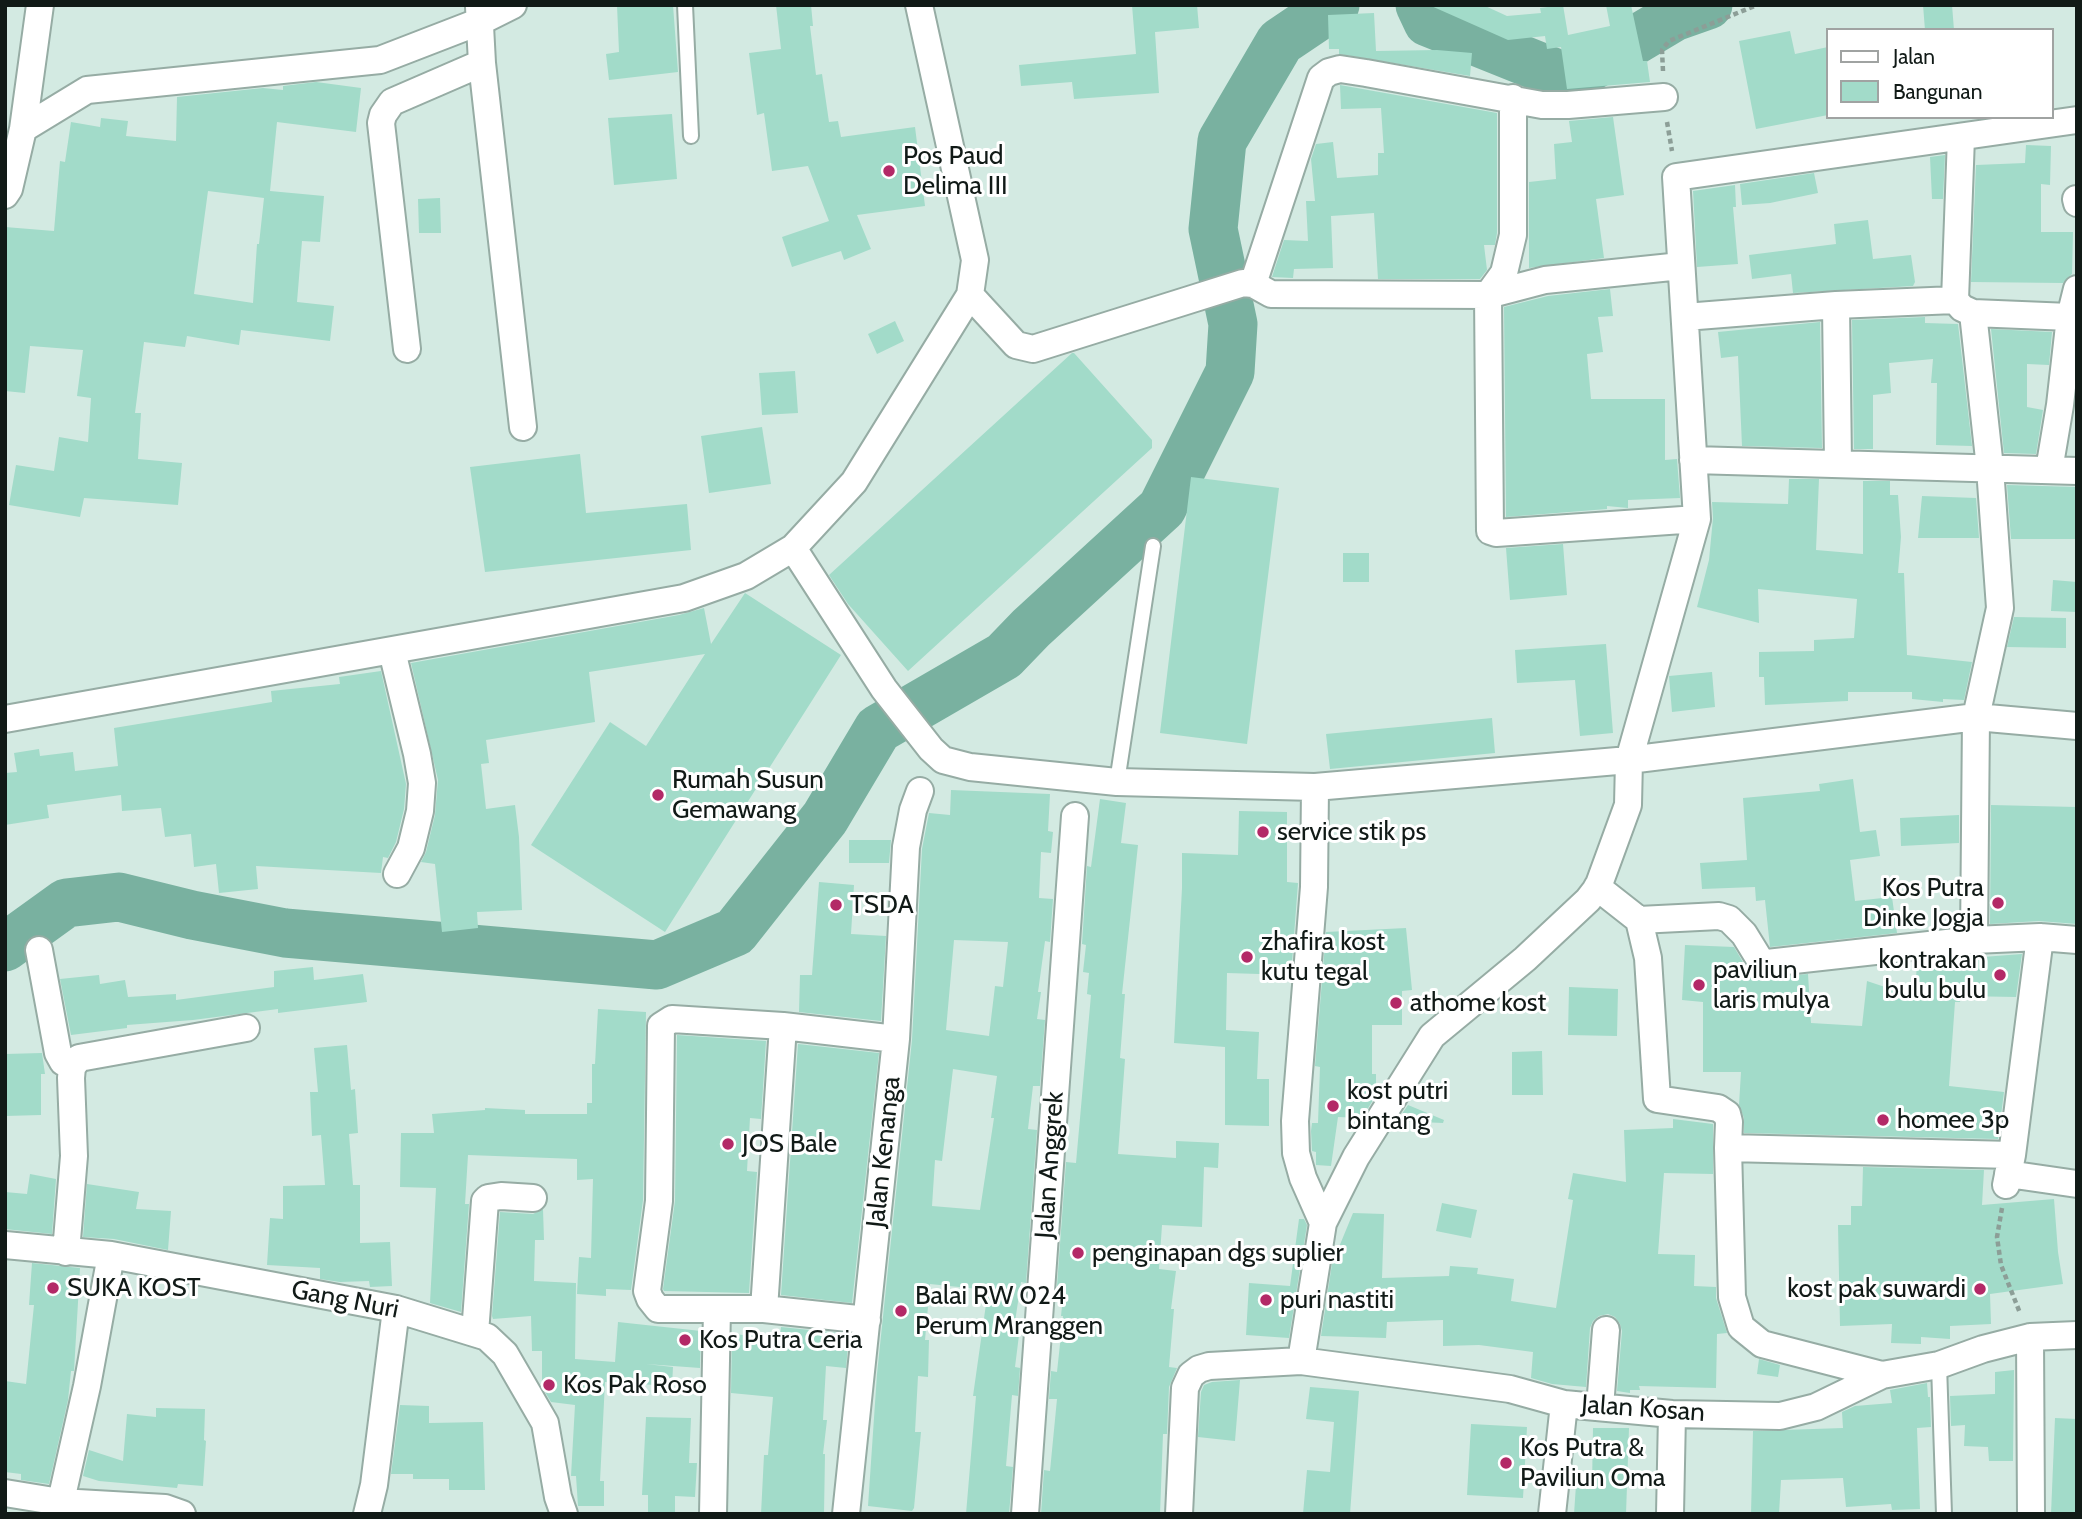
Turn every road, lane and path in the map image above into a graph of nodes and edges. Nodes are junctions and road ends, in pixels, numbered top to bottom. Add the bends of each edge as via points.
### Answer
1 (40, 5) edge
2 (513, 5) edge
3 (685, 5) edge
4 (919, 5) edge
5 (1757, 5) edge
6 (480, 13) edge
7 (482, 63) junction
8 (1664, 97) junction
9 (1513, 98) junction
10 (2077, 120) edge
11 (23, 129) junction
12 (691, 136) dead end
13 (1961, 136) junction
14 (1676, 177) junction
15 (5, 195) edge
16 (1681, 266) junction
17 (1246, 284) junction
18 (2077, 289) edge
19 (970, 295) junction
20 (1488, 295) junction
21 (1836, 305) junction
22 (1964, 306) junction
23 (1685, 317) junction
24 (2070, 317) junction
25 (407, 349) dead end
26 (523, 427) dead end
27 (1693, 460) junction
28 (1838, 464) junction
29 (1990, 468) junction
30 (2049, 470) junction
31 (2077, 471) edge
32 (1697, 519) junction
33 (1153, 546) dead end
34 (793, 548) junction
35 (392, 651) junction
36 (1976, 717) junction
37 (5, 719) edge
38 (2077, 726) edge
39 (1629, 760) junction
40 (1117, 782) junction
41 (1315, 787) junction
42 (920, 792) dead end
43 (1075, 816) dead end
44 (397, 874) dead end
45 (1597, 887) junction
46 (1639, 920) junction
47 (2040, 937) junction
48 (1975, 940) junction
49 (2077, 940) edge
50 (39, 950) dead end
51 (783, 1026) junction
52 (246, 1028) dead end
53 (896, 1038) junction
54 (72, 1067) junction
55 (1728, 1148) junction
56 (2008, 1171) junction
57 (2077, 1184) edge
58 (533, 1198) dead end
59 (1322, 1223) junction
60 (5, 1245) edge
61 (66, 1252) junction
62 (111, 1255) junction
63 (396, 1309) junction
64 (717, 1309) junction
65 (764, 1309) junction
66 (867, 1320) junction
67 (1606, 1330) dead end
68 (475, 1333) junction
69 (2077, 1335) edge
70 (2030, 1337) junction
71 (1301, 1361) junction
72 (1939, 1365) junction
73 (1882, 1375) junction
74 (1564, 1404) junction
75 (1600, 1407) junction
76 (1672, 1414) junction
77 (5, 1493) edge
78 (60, 1508) edge
79 (182, 1514) edge
80 (367, 1514) edge
81 (564, 1514) edge
82 (713, 1514) edge
83 (846, 1514) edge
84 (1025, 1514) edge
85 (1179, 1514) edge
86 (1552, 1514) edge
87 (1670, 1514) edge
88 (1944, 1514) edge
89 (2031, 1514) edge

1 - 11 street
2 - 6 street
3 - 12 lane
4 - 19 street via 975,260
5 - 8 path via 1664,45
6 - 7 street
6 - 11 street via 380,60 87,90
7 - 25 street via 392,102 383,115
7 - 26 street
8 - 9 street via 1557,106
8 - 14 path
9 - 17 street via 1340,69 1329,72 1321,78
9 - 20 street via 1513,235 1504,273
10 - 13 street
11 - 15 street
13 - 14 street
13 - 22 street
14 - 16 street
16 - 20 street via 1545,280
16 - 23 street
17 - 19 street via 1034,349 1016,345
17 - 20 street via 1272,295
18 - 24 street
19 - 34 street via 854,482
20 - 32 street via 1490,531
21 - 22 street
21 - 23 street
21 - 28 street
22 - 24 street
22 - 29 street
23 - 27 street
24 - 30 street
27 - 28 street
27 - 32 street
28 - 29 street
29 - 30 street
29 - 36 street via 2000,608
30 - 31 street
32 - 39 street
33 - 40 lane
34 - 35 street via 746,576 684,598
34 - 40 street via 884,689 943,760 970,767
35 - 37 street
35 - 44 street via 422,783 411,848
36 - 38 street
36 - 39 street
36 - 48 street
39 - 41 street
39 - 45 street via 1628,805
40 - 41 street
41 - 59 street via 1314,887 1295,1121 1296,1153
42 - 53 street, Jalan Kenanga via 906,847
43 - 84 street, Jalan Anggrek
45 - 46 street
45 - 59 street via 1525,959 1432,1035 1356,1157
46 - 48 street via 1729,919 1759,960 1767,963
46 - 55 street via 1648,958 1657,1099 1718,1108 1727,1114
47 - 48 street
47 - 49 street
47 - 56 street
50 - 54 street via 58,1053
51 - 53 street
51 - 64 street via 672,1019 661,1026 659,1201 647,1291 658,1309
51 - 65 street
52 - 54 street via 93,1054 79,1058
53 - 66 street, Jalan Kenanga
54 - 61 street via 74,1156
55 - 56 street
55 - 73 street via 1732,1297 1741,1327 1762,1344
56 - 57 street
56 - 70 path via 1997,1237 2000,1265
58 - 68 street via 501,1196 485,1201
59 - 71 street
60 - 61 street, Gang Nuri
61 - 62 street, Gang Nuri
62 - 63 street, Gang Nuri
62 - 78 street
63 - 68 street, Gang Nuri
63 - 80 street
64 - 65 street
64 - 82 street
65 - 66 street
66 - 83 street, Jalan Kenanga
67 - 75 street
68 - 81 street, Gang Nuri via 487,1337 505,1354 545,1423
69 - 70 street, Jalan Kosan
70 - 72 street, Jalan Kosan
70 - 89 street
71 - 74 street, Jalan Kosan via 1510,1389
71 - 85 street, Jalan Kosan via 1209,1366 1191,1375 1185,1388
72 - 73 street, Jalan Kosan
72 - 88 lane
73 - 76 street, Jalan Kosan via 1816,1407 1780,1416
74 - 75 street, Jalan Kosan
74 - 86 street
75 - 76 street, Jalan Kosan
76 - 87 street
77 - 78 street
78 - 79 street via 165,1508

